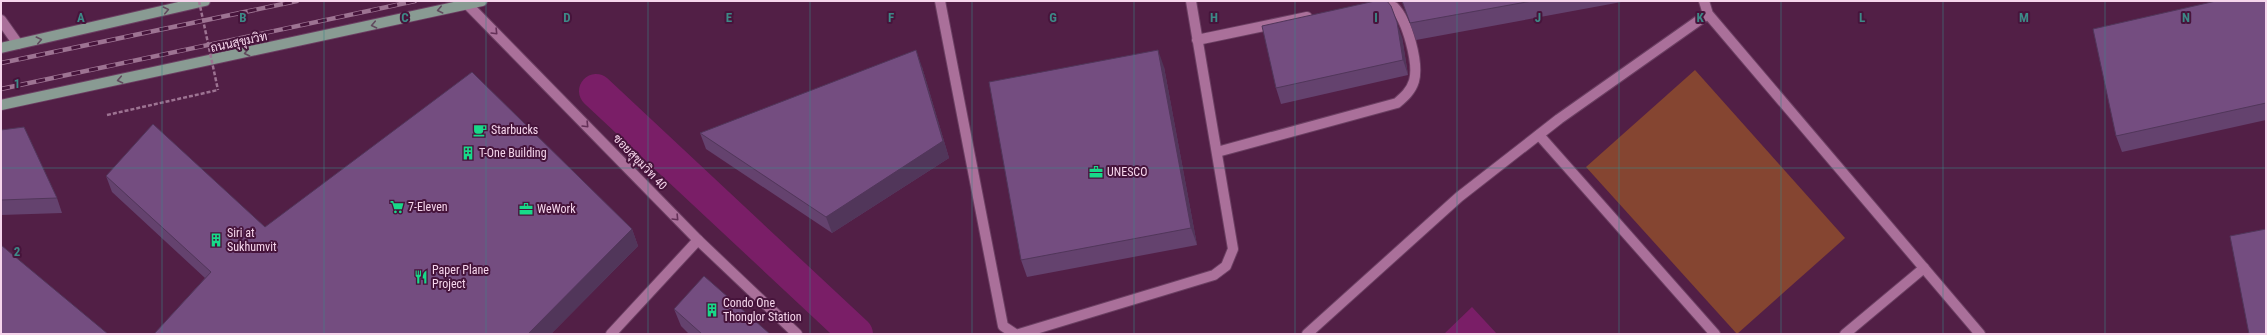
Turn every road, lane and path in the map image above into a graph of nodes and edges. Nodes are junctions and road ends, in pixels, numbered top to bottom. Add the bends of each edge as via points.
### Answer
1 (199, 1) edge
2 (204, 1) edge
3 (482, 1) edge
4 (940, 1) edge
5 (1191, 1) edge
6 (1704, 1) edge
7 (467, 2) edge
8 (1369, 6) edge
9 (1708, 14) junction
10 (1314, 16) edge
11 (1, 20) edge
12 (1197, 40) junction
13 (18, 44) junction
14 (1, 48) edge
15 (1, 105) edge
16 (107, 115) dead end
17 (1539, 135) junction
18 (1217, 152) junction
19 (698, 240) junction
20 (1924, 268) junction
21 (611, 334) edge
22 (797, 334) edge
23 (1015, 334) edge
24 (1020, 334) edge
25 (1307, 334) edge
26 (1715, 334) edge
27 (1845, 334) edge
28 (1980, 334) edge

1 - 16 path, bridge via 218,90
13 -> 2 main road
3 - 7 main road, ถนนสุขุมวิท
4 - 23 street via 1003,326
5 - 12 street
6 - 9 street
7 -> 15 main road, ถนนสุขุมวิท via 233,56
7 -> 19 street, ซอยสุขุมวิท 40
8 - 18 street via 1394,7 1405,24 1414,60 1414,80 1408,94 1397,103
9 - 17 street
9 - 20 street
10 - 12 street
11 - 13 street
12 - 18 street
13 - 14 main road
17 - 25 street via 1459,197
17 - 26 street
18 - 24 street via 1234,249 1226,266 1214,275
19 - 21 street
19 - 22 street, ซอยสุขุมวิท 40
20 - 27 street
20 - 28 street

